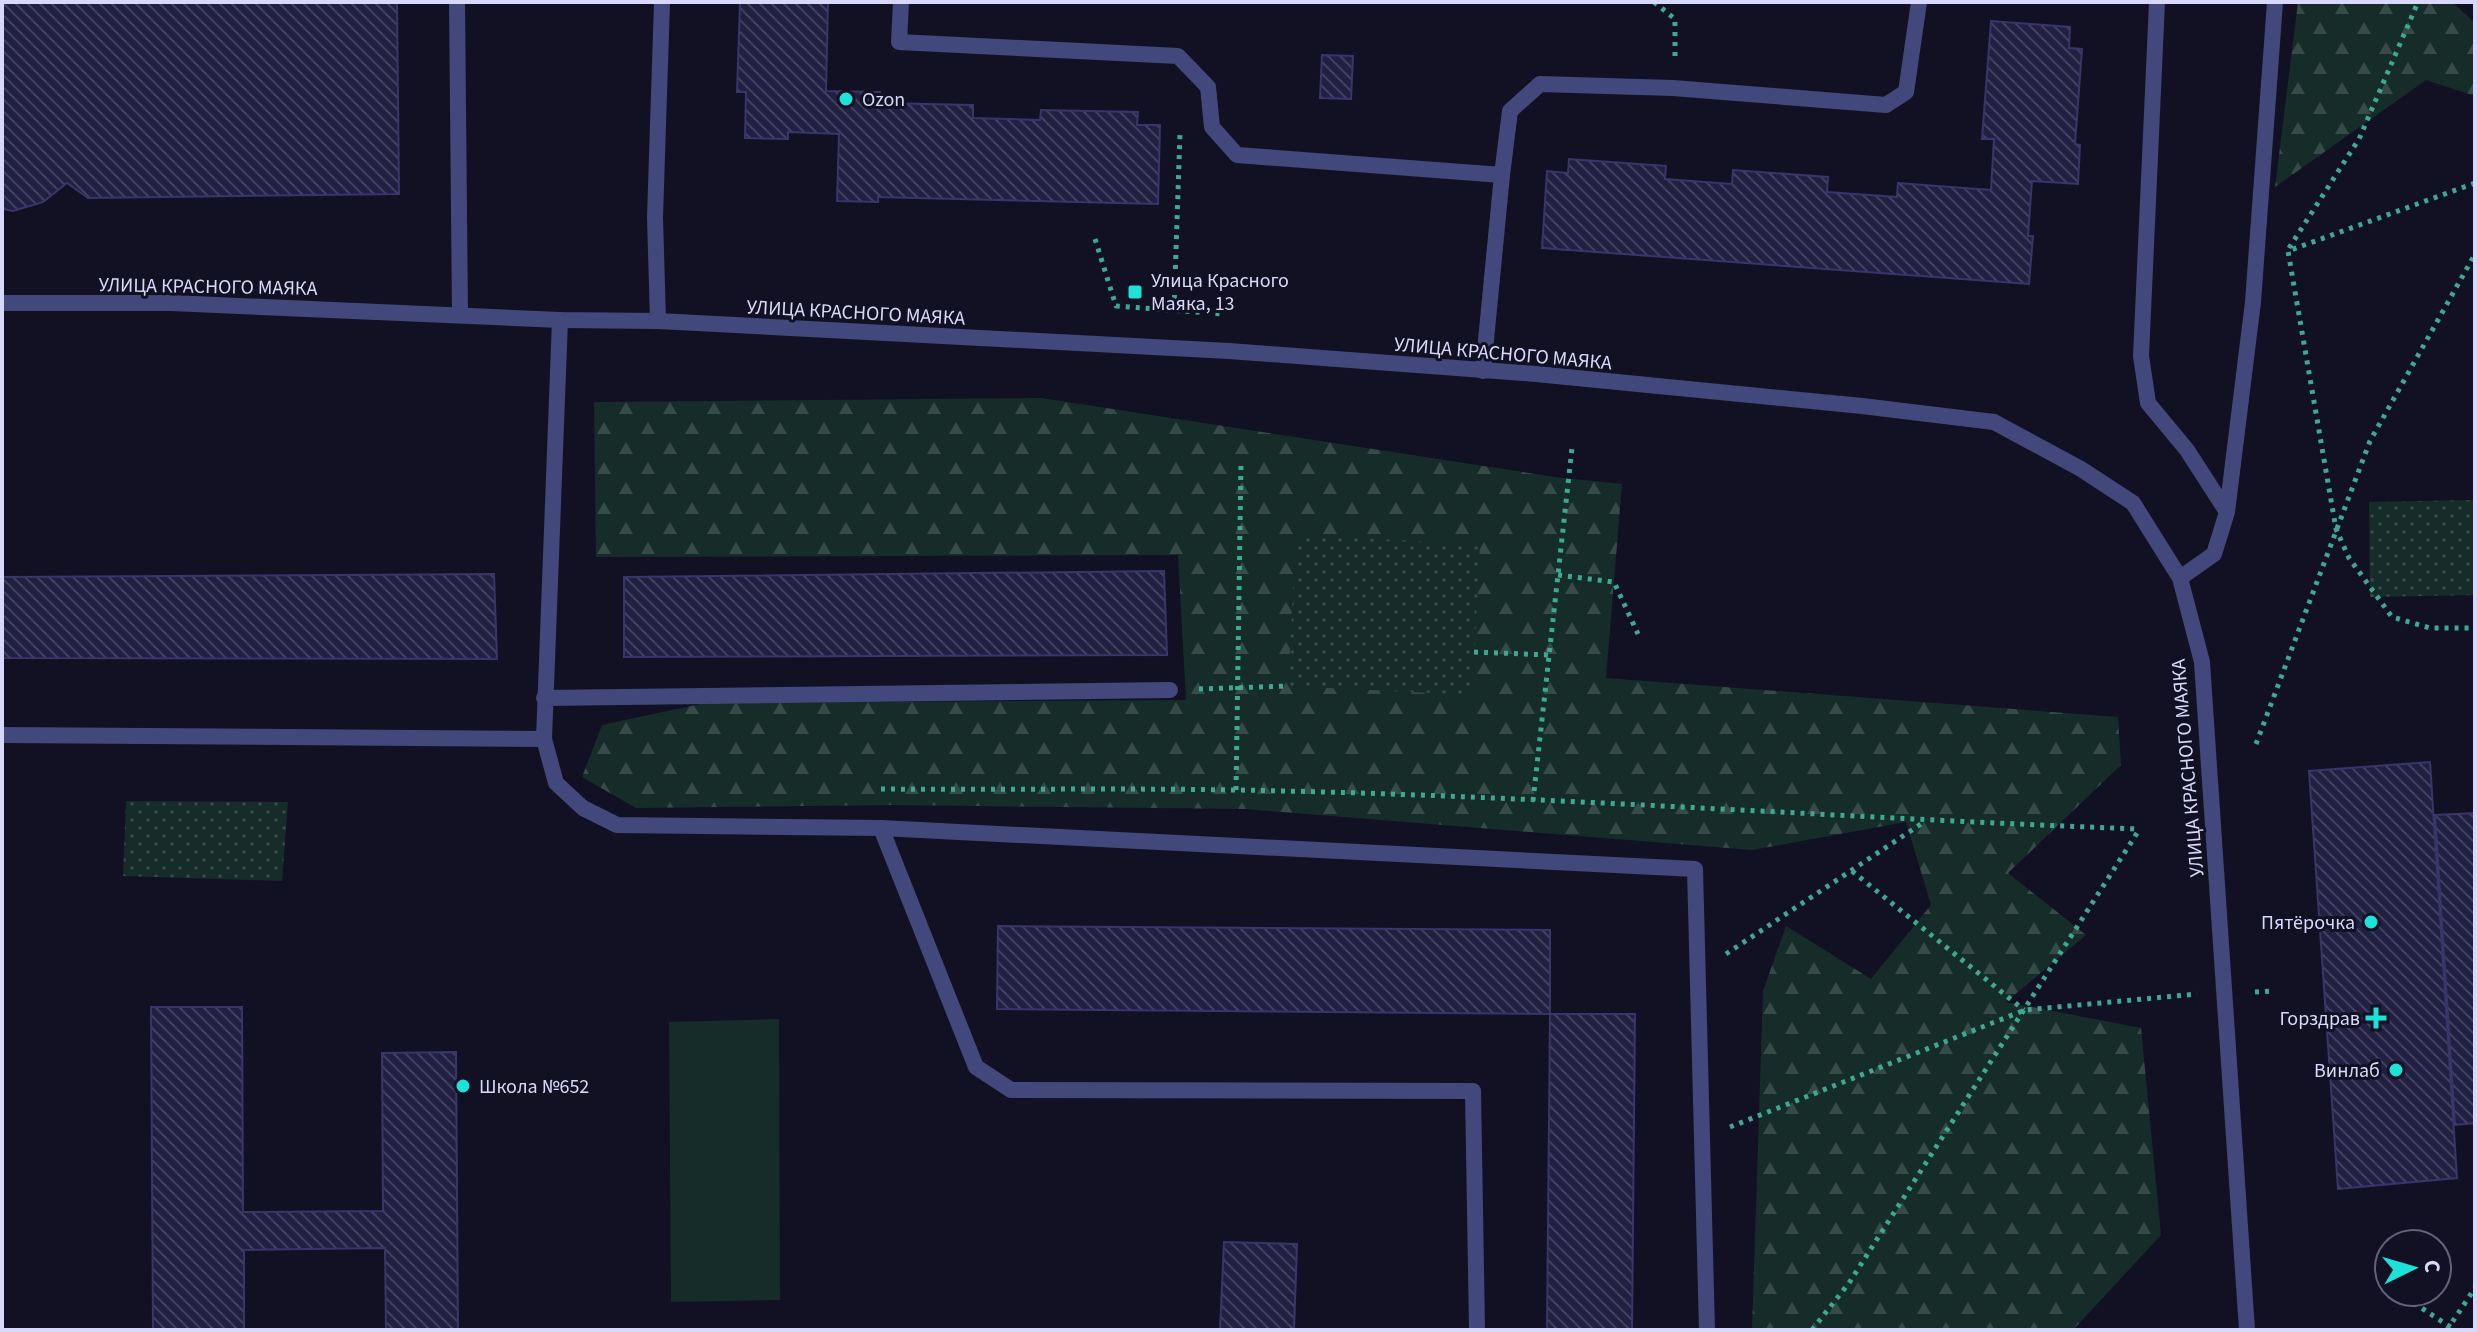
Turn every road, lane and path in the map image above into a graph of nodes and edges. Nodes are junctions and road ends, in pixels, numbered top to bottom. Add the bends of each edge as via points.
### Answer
1 (457, 2) edge
2 (662, 2) edge
3 (901, 2) edge
4 (1654, 2) edge
5 (1919, 2) edge
6 (2157, 2) edge
7 (2275, 2) edge
8 (2418, 2) edge
9 (1675, 70) dead end
10 (1180, 132) dead end
11 (1502, 175) junction
12 (2475, 183) edge
13 (1095, 239) dead end
14 (2288, 251) junction
15 (2475, 254) edge
16 (2253, 302) junction
17 (2, 303) edge
18 (1174, 309) junction
19 (460, 314) junction
20 (1223, 314) dead end
21 (560, 320) junction
22 (658, 321) junction
23 (1483, 371) junction
24 (1572, 448) dead end
25 (1241, 463) dead end
26 (2227, 512) junction
27 (2336, 529) junction
28 (1558, 575) junction
29 (2180, 578) junction
30 (2475, 628) edge
31 (1638, 634) dead end
32 (1474, 652) dead end
33 (1549, 655) junction
34 (1288, 686) dead end
35 (1236, 688) junction
36 (1170, 690) joint
37 (544, 698) junction
38 (2, 735) edge
39 (544, 739) junction
40 (2256, 744) dead end
41 (881, 789) dead end
42 (1236, 790) junction
43 (1533, 801) junction
44 (1925, 822) junction
45 (881, 828) junction
46 (1852, 871) junction
47 (1697, 972) junction
48 (2154, 997) dead end
49 (2025, 1010) junction
50 (1702, 1138) junction
51 (2475, 1288) edge
52 (2420, 1308) edge
53 (2450, 1329) edge
54 (1477, 1330) edge
55 (1707, 1330) edge
56 (1812, 1330) edge
57 (2247, 1330) edge

1 - 19 street
2 - 22 street via 655,217
3 - 11 street via 899,42 1178,56 1208,87 1212,127 1237,155
4 - 9 path via 1675,19
5 - 11 street via 1906,92 1886,105 1673,88 1540,84 1510,111
6 - 26 street via 2141,356 2148,403
7 - 16 street
8 - 14 path via 2359,139
10 - 18 path
11 - 23 street
12 - 14 path
13 - 18 path via 1116,306
14 - 16 path
14 - 27 path
15 - 27 path via 2370,441
16 - 26 street
17 - 19 street, УЛИЦА КРАСНОГО МАЯКА via 171,303
18 - 20 path
19 - 21 street, УЛИЦА КРАСНОГО МАЯКА
21 - 22 street, УЛИЦА КРАСНОГО МАЯКА
21 - 37 street
22 - 23 street, УЛИЦА КРАСНОГО МАЯКА via 1229,351
23 - 29 street, УЛИЦА КРАСНОГО МАЯКА via 1994,422 2133,503
24 - 28 path
25 - 35 path
26 - 29 street via 2214,554
27 - 30 path via 2349,558 2392,617 2430,628
27 - 40 path
28 - 31 path via 1614,582
28 - 33 path
29 - 57 street, УЛИЦА КРАСНОГО МАЯКА via 2202,662
32 - 33 path
33 - 43 path
34 - 35 path
35 - 36 path
35 - 42 path
36 - 37 street
37 - 39 street
38 - 39 street
39 - 45 street via 556,783 583,808 617,825
41 - 42 path
42 - 43 path
43 - 44 path
44 - 46 path
44 - 49 path via 2140,829
45 - 47 street via 1695,869
45 - 54 street via 976,1067 1011,1090 1473,1091
46 - 47 path
46 - 49 path
47 - 50 street
48 - 49 path
49 - 50 path
49 - 56 path via 1849,1283
50 - 55 street
51 - 53 path
52 - 53 path

